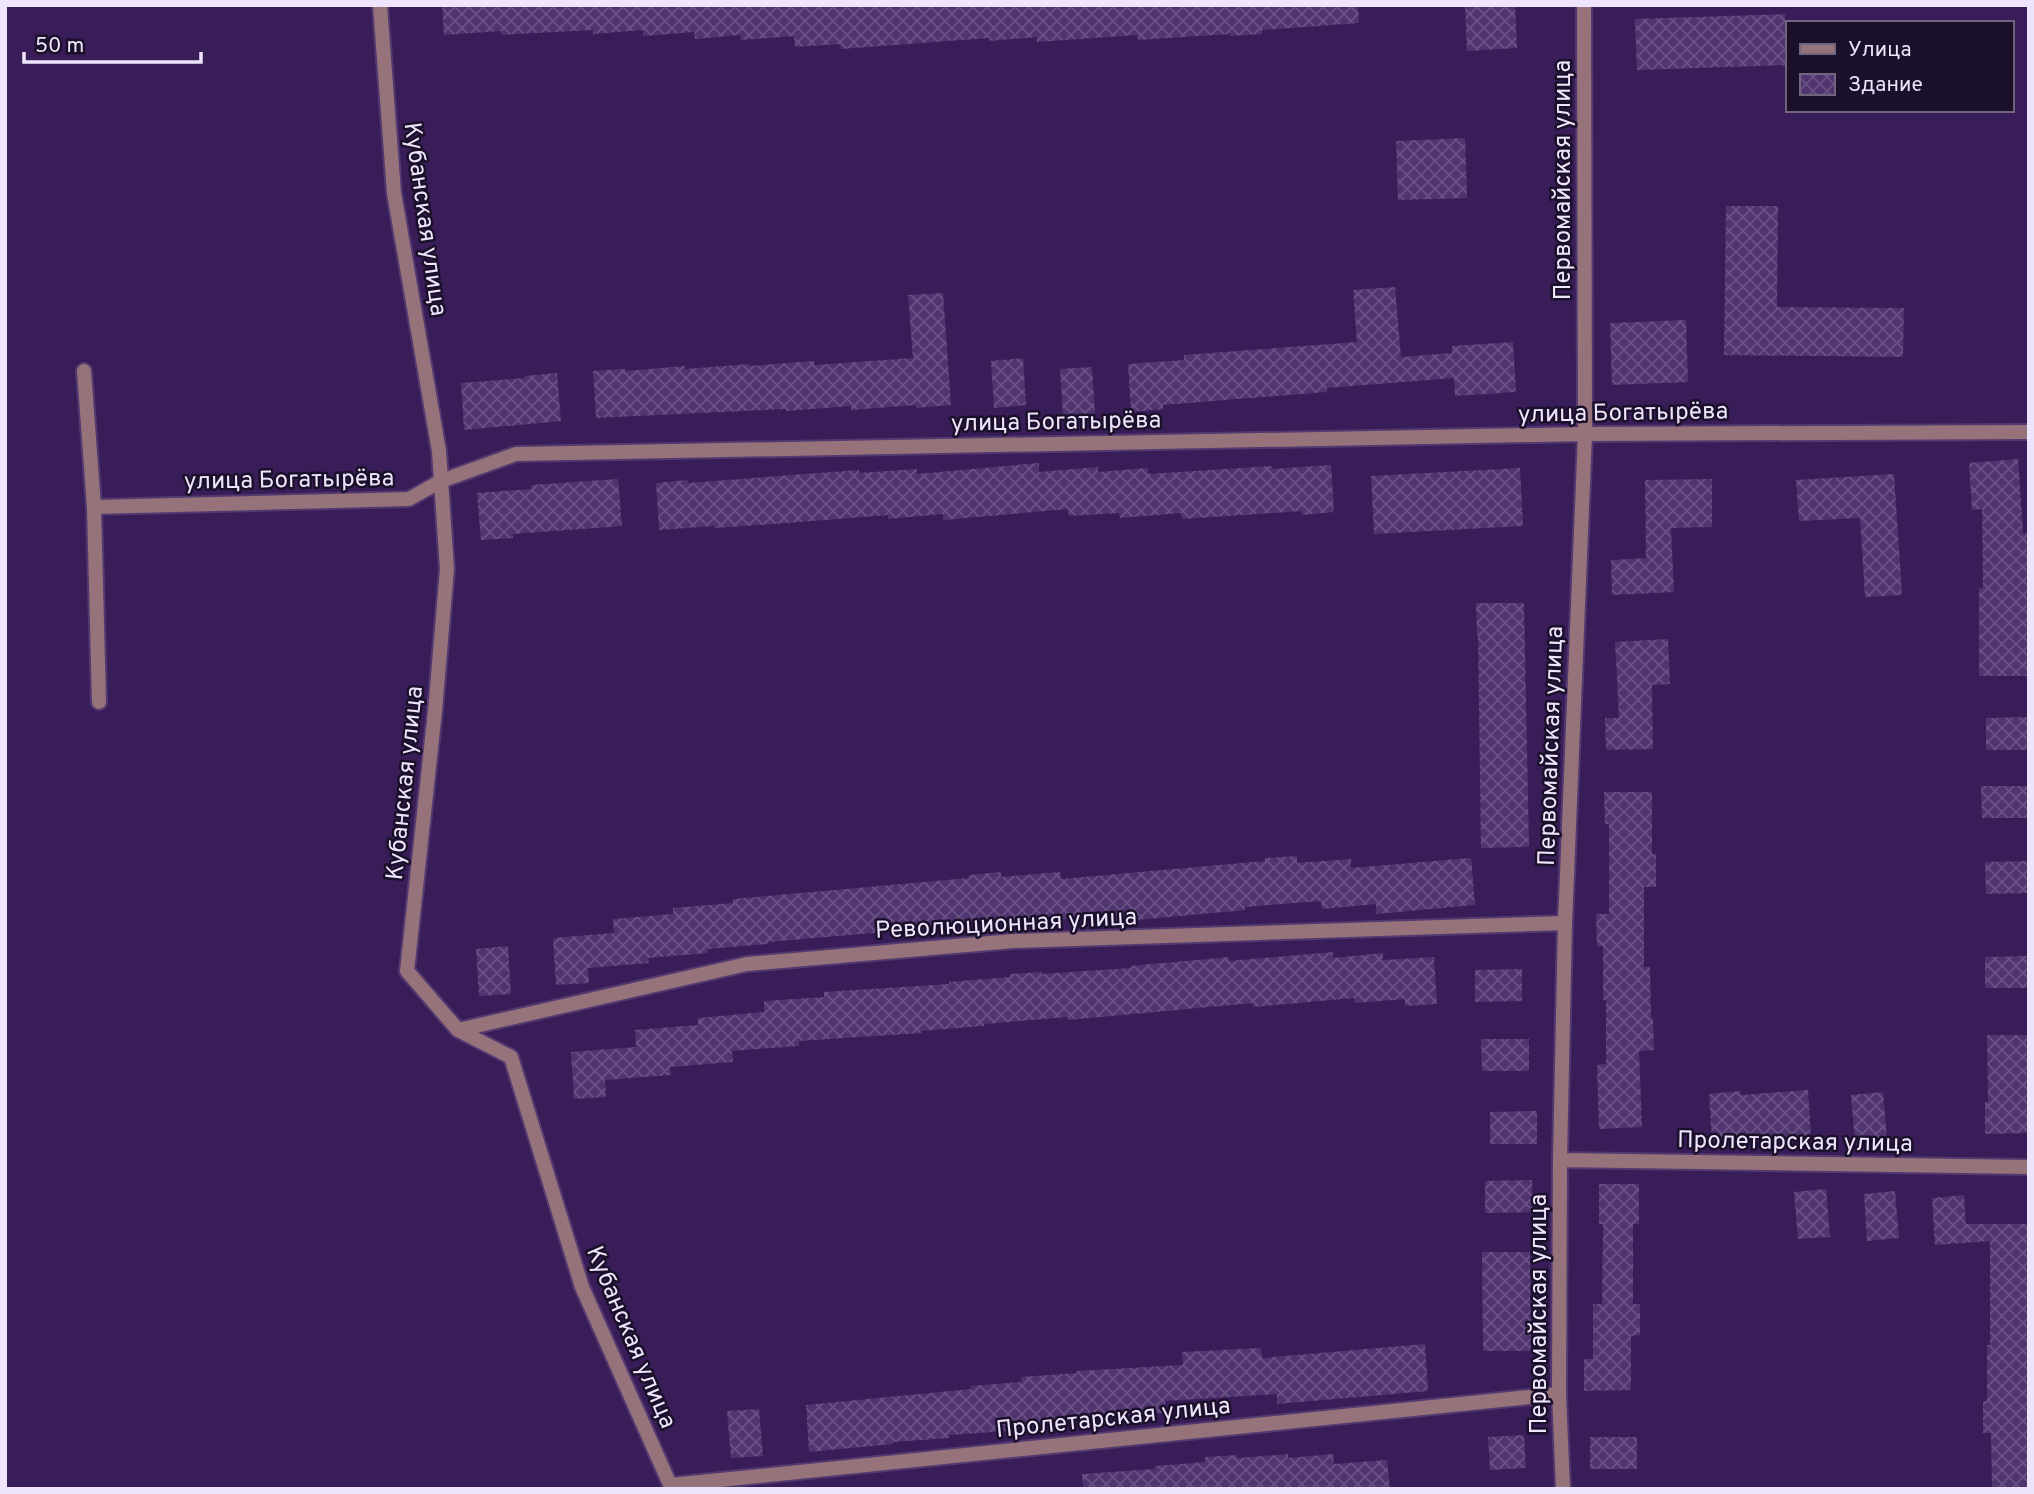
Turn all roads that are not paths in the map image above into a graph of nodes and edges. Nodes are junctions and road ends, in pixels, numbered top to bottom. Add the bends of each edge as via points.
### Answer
1 (380, 5) edge
2 (1584, 5) edge
3 (84, 372) dead end
4 (2029, 432) edge
5 (1585, 434) junction
6 (441, 481) junction
7 (94, 507) junction
8 (99, 702) dead end
9 (1565, 923) junction
10 (458, 1030) junction
11 (1560, 1160) junction
12 (2029, 1167) edge
13 (1559, 1394) junction
14 (672, 1487) edge
15 (1563, 1489) edge

1 - 6 street, Кубанская улица via 394,192
2 - 5 street, Первомайская улица
3 - 7 street
4 - 5 street, улица Богатырёва
5 - 6 street, улица Богатырёва via 516,454
5 - 9 street, Первомайская улица
6 - 7 street, улица Богатырёва via 409,499
6 - 10 street, Кубанская улица via 447,569 407,971
7 - 8 street
9 - 10 street, Революционная улица via 1013,941 747,964
9 - 11 street, Первомайская улица
10 - 14 street, Кубанская улица via 511,1057 582,1287
11 - 12 street, Пролетарская улица
11 - 13 street, Первомайская улица
13 - 14 street, Пролетарская улица
13 - 15 street, Первомайская улица

